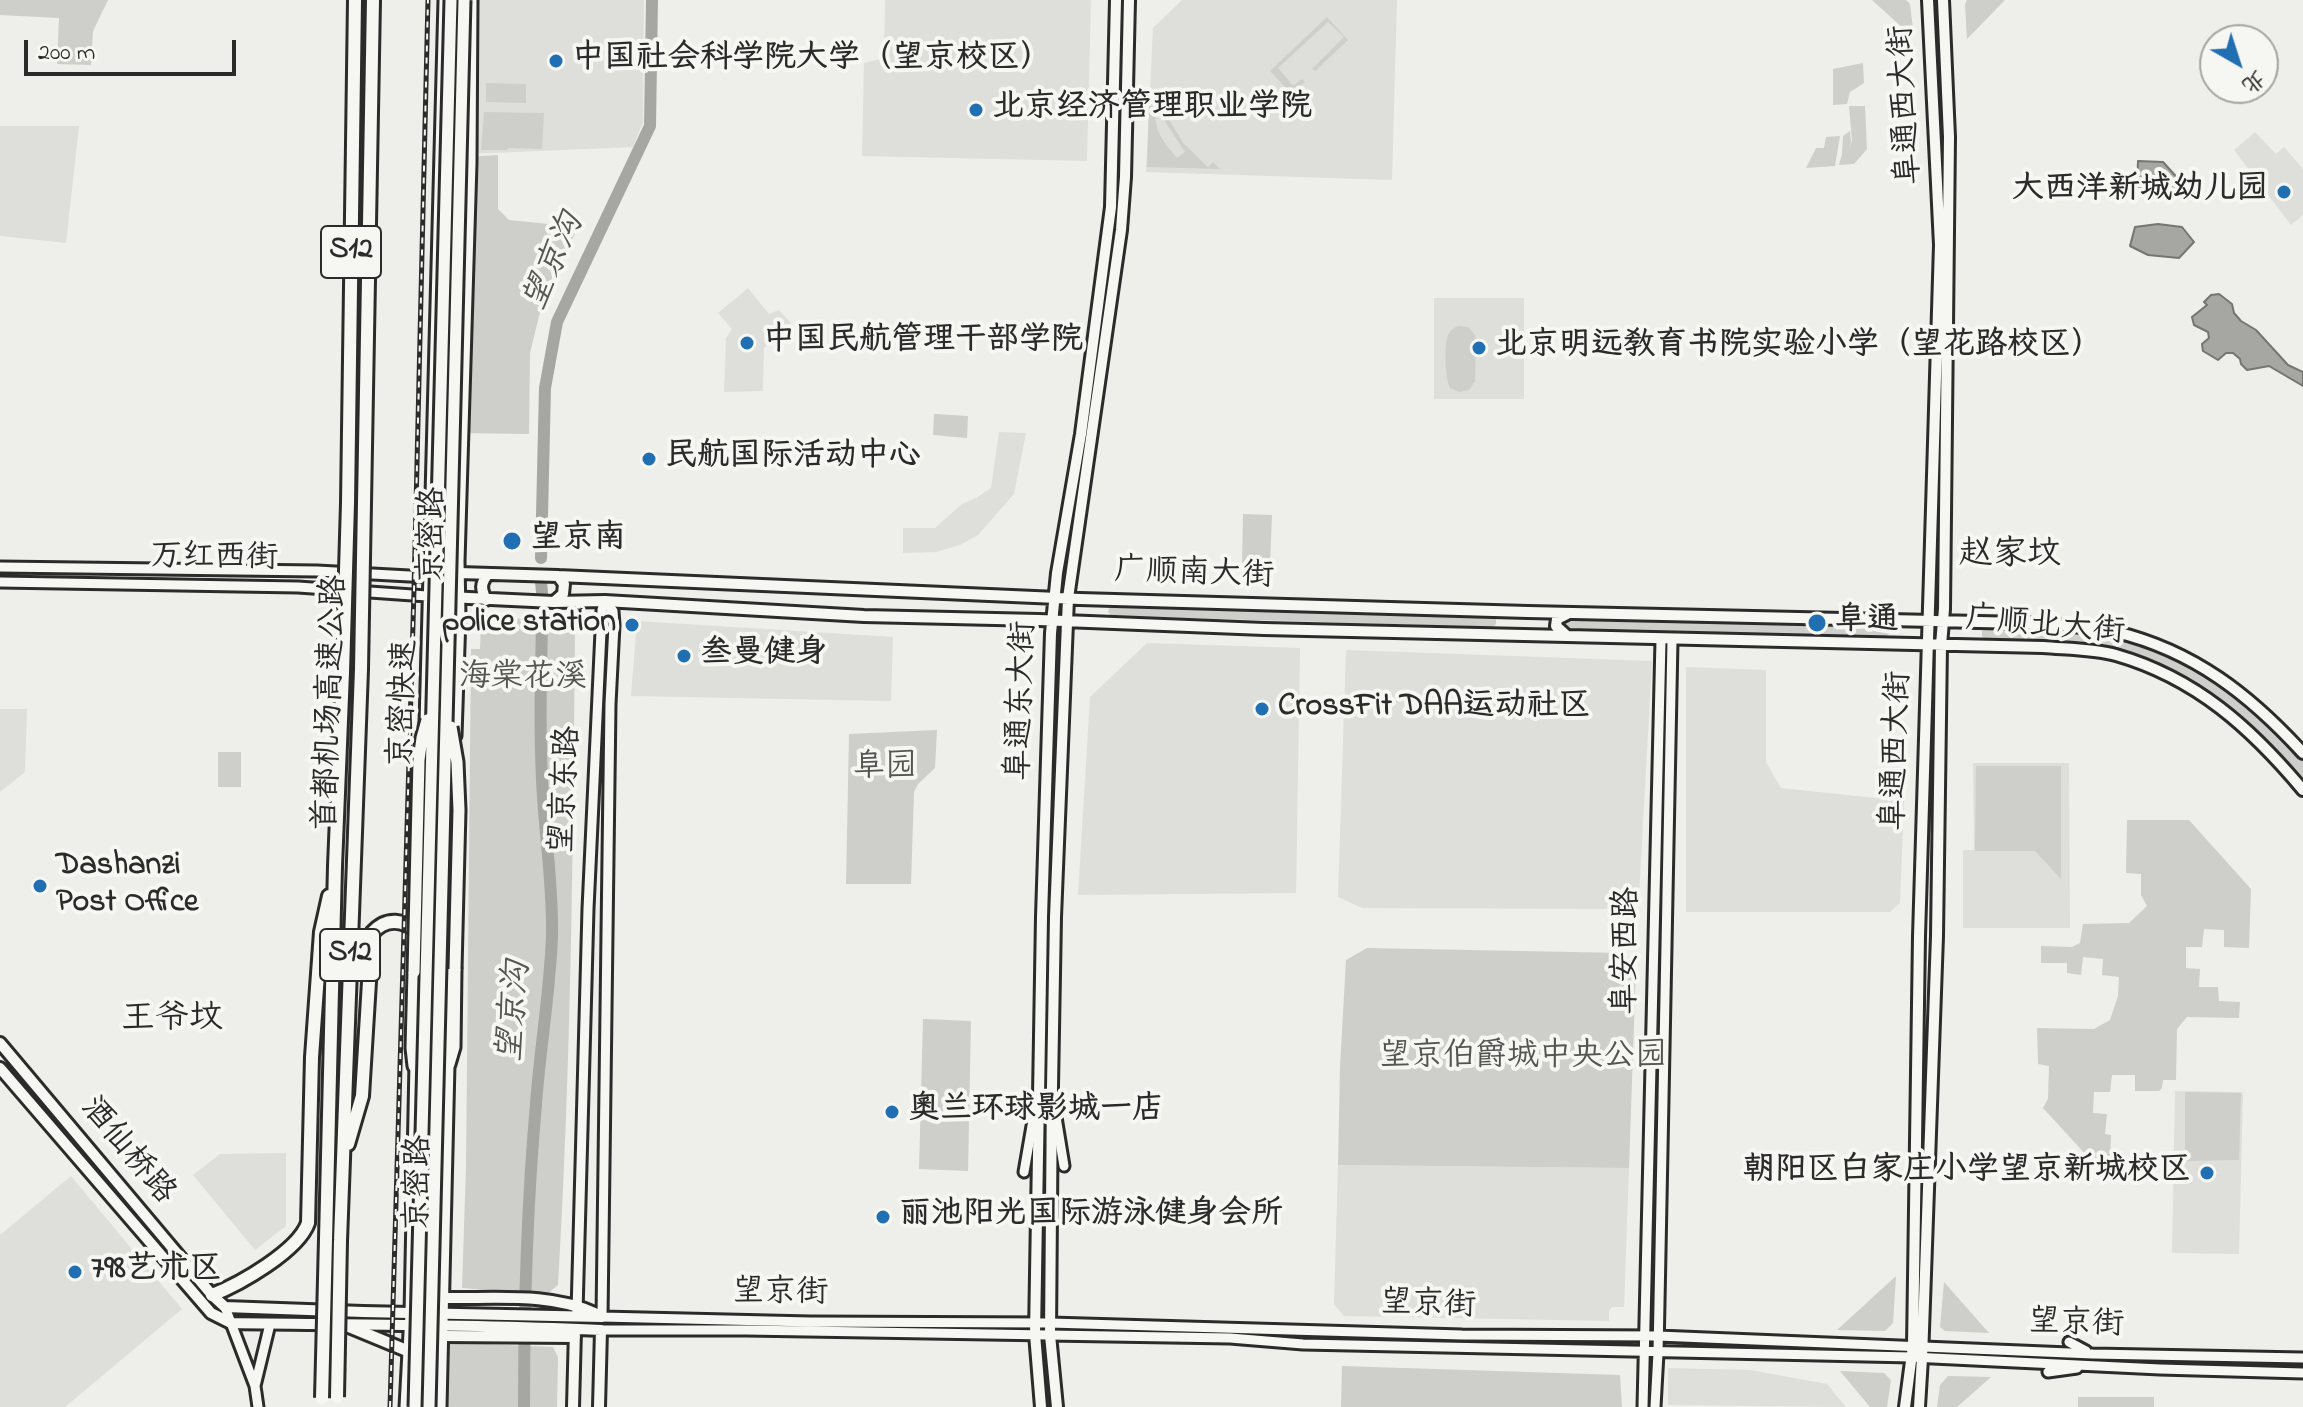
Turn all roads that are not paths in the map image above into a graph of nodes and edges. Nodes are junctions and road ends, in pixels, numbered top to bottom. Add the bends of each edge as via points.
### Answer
1 (355, 0) edge
2 (373, 0) edge
3 (444, 0) edge
4 (451, 0) edge
5 (464, 0) edge
6 (472, 0) edge
7 (1116, 0) edge
8 (1129, 0) edge
9 (1928, 0) edge
10 (1943, 0) edge
11 (0, 567) edge
12 (459, 573) junction
13 (488, 574) junction
14 (558, 576) junction
15 (428, 577) junction
16 (656, 581) junction
17 (0, 582) edge
18 (427, 596) junction
19 (1054, 597) junction
20 (459, 598) junction
21 (1068, 598) junction
22 (1115, 599) junction
23 (486, 600) junction
24 (605, 601) junction
25 (554, 602) junction
26 (656, 603) junction
27 (1489, 611) junction
28 (1569, 613) junction
29 (1052, 621) junction
30 (1881, 621) junction
31 (1068, 622) junction
32 (1929, 622) junction
33 (1116, 623) junction
34 (1943, 623) junction
35 (1990, 623) junction
36 (1488, 634) junction
37 (1567, 636) junction
38 (1666, 640) junction
39 (1880, 644) junction
40 (1928, 645) junction
41 (1941, 645) junction
42 (1989, 646) junction
43 (432, 704) junction
44 (447, 704) junction
45 (2298, 729) dead end
46 (2294, 744) junction
47 (2303, 753) edge
48 (2303, 790) edge
49 (335, 866) junction
50 (420, 933) junction
51 (0, 1043) edge
52 (449, 1064) junction
53 (414, 1066) junction
54 (0, 1068) edge
55 (1052, 1086) junction
56 (1038, 1088) junction
57 (343, 1162) junction
58 (1064, 1166) dead end
59 (1024, 1172) dead end
60 (212, 1295) junction
61 (443, 1298) junction
62 (225, 1307) junction
63 (577, 1310) junction
64 (410, 1314) junction
65 (602, 1317) junction
66 (231, 1323) junction
67 (270, 1324) junction
68 (345, 1325) junction
69 (443, 1325) junction
70 (508, 1325) junction
71 (409, 1326) junction
72 (551, 1327) junction
73 (1035, 1329) junction
74 (1050, 1329) junction
75 (601, 1330) junction
76 (575, 1332) junction
77 (1658, 1336) junction
78 (1646, 1337) junction
79 (2069, 1342) dead end
80 (408, 1351) junction
81 (1646, 1352) junction
82 (1918, 1352) junction
83 (1658, 1353) junction
84 (2303, 1358) edge
85 (2093, 1359) junction
86 (2048, 1372) dead end
87 (2303, 1373) edge
88 (255, 1386) junction
89 (337, 1402) edge
90 (322, 1403) edge
91 (258, 1407) edge
92 (405, 1407) edge
93 (415, 1407) edge
94 (429, 1407) edge
95 (441, 1407) edge
96 (573, 1407) edge
97 (599, 1407) edge
98 (1041, 1407) edge
99 (1057, 1407) edge
100 (1643, 1407) edge
101 (1655, 1407) edge
102 (1905, 1407) edge
103 (1919, 1407) edge

1 - 49 highway, 首都机场高速公路 / S12, bridge via 348,503
2 - 57 highway, 首都机场高速公路 / S12, bridge via 361,669
3 - 15 main road, 京密路
4 - 43 highway, 京密快速, bridge
5 - 44 highway, 京密快速, bridge
6 - 12 main road, 京密路
7 - 19 main road, 阜通东大街 via 1110,222
8 - 21 main road, 阜通东大街 via 1121,230
9 - 32 main road, 阜通西大街 via 1940,245
10 - 34 main road, 阜通西大街 via 1949,137
11 - 15 main road, 万红西街
12 - 13 main road, 广顺南大街
12 - 15 main road, 广顺南大街
12 - 20 main road, 京密路
13 - 14 main road, 广顺南大街
13 - 23 main road via 481,582
14 - 16 main road, 广顺南大街
14 - 25 main road via 563,594
15 - 18 main road, 京密路
16 - 19 main road, 广顺南大街
16 - 26 main road via 650,589
17 - 18 main road, 万红西街 via 298,587
18 - 20 main road, 广顺南大街
18 - 50 main road, 京密路
19 - 21 main road, 广顺南大街
19 - 29 main road, 阜通东大街
20 - 23 main road, 广顺南大街
20 - 52 main road, 京密路
21 - 22 main road, 广顺南大街
21 - 31 main road, 阜通东大街
22 - 27 main road, 广顺南大街
22 - 33 main road via 1105,605 1104,614
23 - 25 main road, 广顺南大街
24 - 25 main road, 广顺南大街
24 - 26 main road, 广顺南大街
24 - 63 main road, 望京东路 via 590,878
24 - 65 main road, 望京东路 via 614,625
26 - 29 main road, 广顺南大街
27 - 28 main road, 广顺南大街
27 - 36 main road via 1500,618 1499,627
28 - 30 main road, 广顺南大街
28 - 37 main road via 1557,619 1556,626
29 - 31 main road, 广顺南大街
29 - 56 main road, 阜通东大街
30 - 32 main road, 广顺南大街
30 - 39 main road via 1893,626 1893,637
31 - 33 main road, 广顺南大街
31 - 55 main road, 阜通东大街
32 - 34 main road, 广顺北大街
32 - 40 main road, 阜通西大街
33 - 36 main road, 广顺南大街 via 1264,635
34 - 35 main road, 广顺北大街
34 - 41 main road, 阜通西大街
35 - 42 main road via 1980,628 1979,639
35 - 46 main road, 广顺北大街 via 2114,632 2197,656 2255,703
36 - 37 main road, 广顺南大街
37 - 38 main road, 广顺南大街
38 - 39 main road, 广顺南大街
38 - 77 main road, 阜安西路
38 - 78 main road, 阜安西路
39 - 40 main road, 广顺南大街
40 - 41 main road, 广顺北大街
40 - 82 main road, 阜通西大街 via 1919,951
41 - 42 main road, 广顺北大街
41 - 82 main road, 阜通西大街 via 1937,936
42 - 48 main road, 广顺北大街 via 2114,654 2147,666 2213,700 2274,755
43 - 53 highway, bridge via 419,760
43 - 93 highway, 京密快速, bridge
44 - 52 highway, bridge via 459,810 454,1047
44 - 94 highway, 京密快速, bridge
45 - 46 main road
46 - 47 main road, 广顺北大街
49 - 60 highway via 320,948 308,1223 297,1243
49 - 90 highway, 首都机场高速公路 / S12, bridge
50 - 53 main road, 京密路
50 - 57 highway via 394,921 372,933 362,1096
51 - 60 main road, 酒仙桥路
52 - 61 main road, 京密路
53 - 64 main road, 京密路
54 - 66 main road, 酒仙桥路 via 205,1307
55 - 58 main road
55 - 74 main road, 阜通东大街
56 - 59 main road
56 - 73 main road, 阜通东大街
57 - 89 highway, 首都机场高速公路 / S12, bridge
60 - 62 main road, 酒仙桥路
61 - 63 main road via 550,1301
61 - 69 main road, 京密路
62 - 64 main road
62 - 66 main road
63 - 65 main road, 望京街
63 - 72 main road, 望京街
64 - 69 main road
64 - 71 main road, 京密路
65 - 73 main road, 望京街
66 - 67 main road
66 - 88 main road
67 - 68 main road
67 - 88 main road
68 - 71 main road
68 - 80 highway
69 - 70 main road
69 - 70 main road
69 - 71 main road
69 - 95 main road, 京密路
70 - 72 main road
70 - 72 main road
71 - 80 main road, 京密路
72 - 76 main road
73 - 74 main road, 望京街
73 - 75 main road
73 - 98 main road, 阜通东大街
74 - 78 main road, 望京街
74 - 81 main road, 望京街 via 1303,1344
74 - 99 main road, 阜通东大街
75 - 76 main road
75 - 97 main road
76 - 96 main road
77 - 78 main road, 望京街
77 - 82 main road, 望京街
77 - 83 main road, 阜安西路
78 - 81 main road, 阜安西路
79 - 85 main road
80 - 92 main road, 京密路
81 - 83 main road, 望京街
81 - 100 main road, 阜安西路
82 - 83 main road, 望京街
82 - 85 main road, 望京街
82 - 102 main road, 阜通西大街
82 - 103 main road, 阜通西大街
83 - 101 main road, 阜安西路
84 - 85 main road, 望京街
85 - 86 main road
85 - 87 main road, 望京街 via 2160,1369
88 - 91 main road

